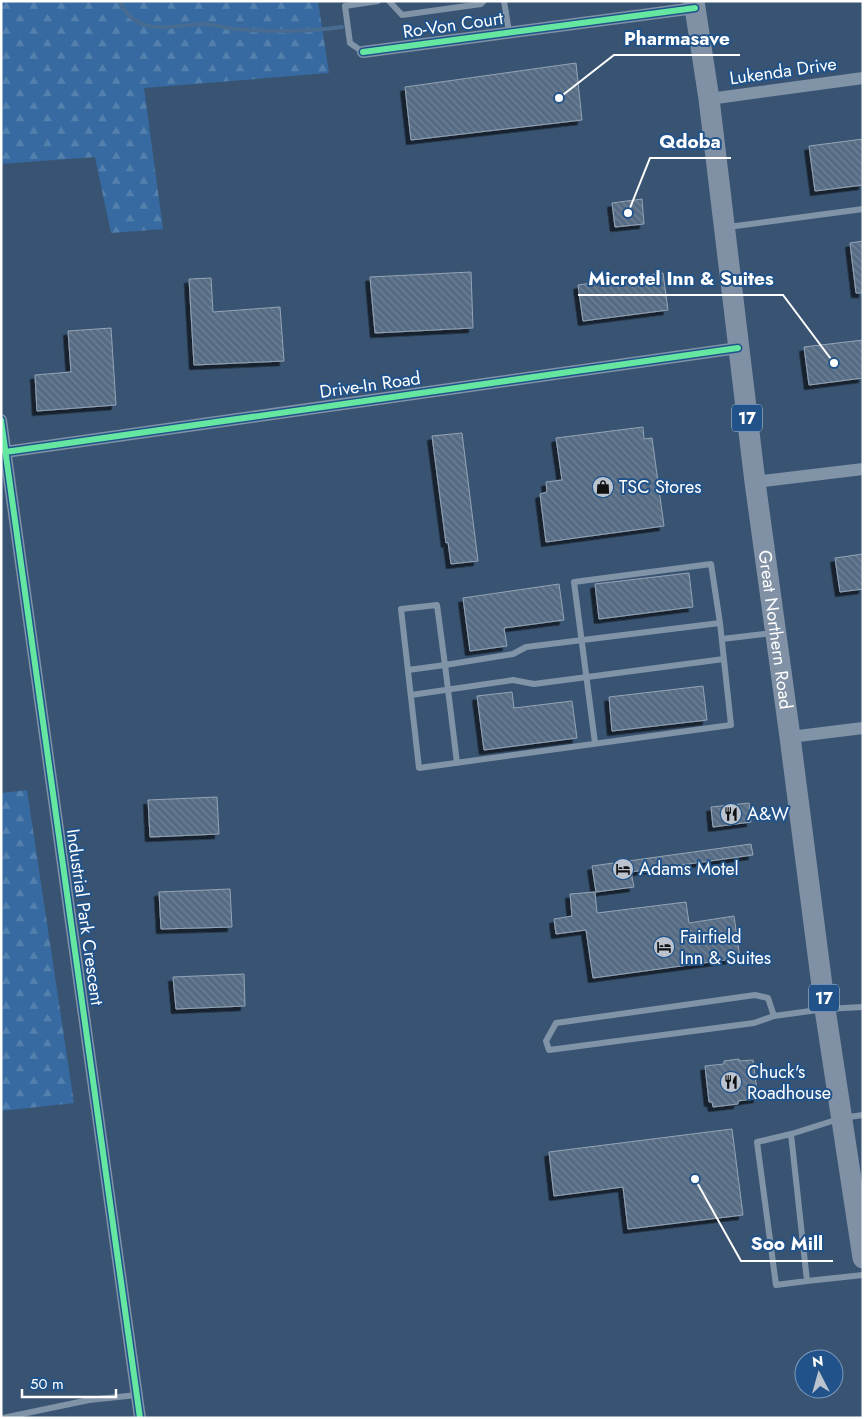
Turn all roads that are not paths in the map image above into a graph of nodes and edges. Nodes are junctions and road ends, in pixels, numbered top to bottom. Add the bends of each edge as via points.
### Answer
1 (378, 1) edge
2 (389, 1) edge
3 (484, 1) edge
4 (504, 1) edge
5 (344, 3) edge
6 (694, 5) edge
7 (509, 32) junction
8 (363, 52) joint
9 (863, 78) edge
10 (709, 99) junction
11 (863, 209) edge
12 (724, 228) junction
13 (738, 348) junction
14 (1, 420) edge
15 (5, 452) junction
16 (863, 469) edge
17 (755, 482) junction
18 (720, 623) junction
19 (776, 632) junction
20 (582, 640) junction
21 (722, 640) junction
22 (724, 659) junction
23 (445, 665) junction
24 (408, 670) junction
25 (587, 677) junction
26 (447, 690) junction
27 (411, 695) junction
28 (863, 728) edge
29 (790, 737) junction
30 (595, 743) junction
31 (457, 763) junction
32 (863, 1007) edge
33 (826, 1009) junction
34 (774, 1016) junction
35 (863, 1115) edge
36 (842, 1118) junction
37 (791, 1134) junction
38 (858, 1194) edge
39 (863, 1258) edge
40 (863, 1275) edge
41 (807, 1281) junction
42 (137, 1395) junction
43 (3, 1418) edge
44 (140, 1418) edge

1 - 5 lane
2 - 3 lane via 402,15
4 - 7 lane
5 - 8 lane via 350,43
6 - 7 street, Ro-Von Court
6 - 10 highway, Great Northern Road / 17
7 - 8 street, Ro-Von Court
9 - 10 street, Lukenda Drive
10 - 12 highway, Great Northern Road / 17
11 - 12 lane
12 - 13 highway, Great Northern Road / 17
13 - 15 street, Drive-In Road
13 - 17 highway, Great Northern Road / 17
14 - 15 street, Industrial Park Crescent
15 - 42 street, Industrial Park Crescent
16 - 17 street
17 - 19 highway, Great Northern Road / 17
18 - 20 lane
18 - 20 lane via 711,564 574,582
18 - 21 lane
19 - 21 lane
19 - 29 highway, Great Northern Road / 17
20 - 23 lane via 526,647 513,654
20 - 25 lane
21 - 22 lane
22 - 25 lane
22 - 30 lane via 732,725
23 - 24 lane
23 - 24 lane via 437,605 401,609
23 - 26 lane
24 - 27 lane
25 - 26 lane via 534,684 513,680
25 - 30 lane
26 - 27 lane
26 - 31 lane
27 - 31 lane via 420,768
28 - 29 street
29 - 33 highway, Great Northern Road / 17
30 - 31 lane
32 - 33 lane
33 - 34 lane
33 - 36 highway, Great Northern Road / 17
34 - 34 lane via 754,1023 549,1050 546,1041 556,1023 755,996 768,998
35 - 36 lane
36 - 37 lane
36 - 38 highway, Great Northern Road / 17
37 - 41 lane
37 - 41 lane via 757,1142 776,1285
38 - 39 highway, Great Northern Road / 17
40 - 41 lane
42 - 43 lane via 89,1400
42 - 44 street, Industrial Park Crescent

